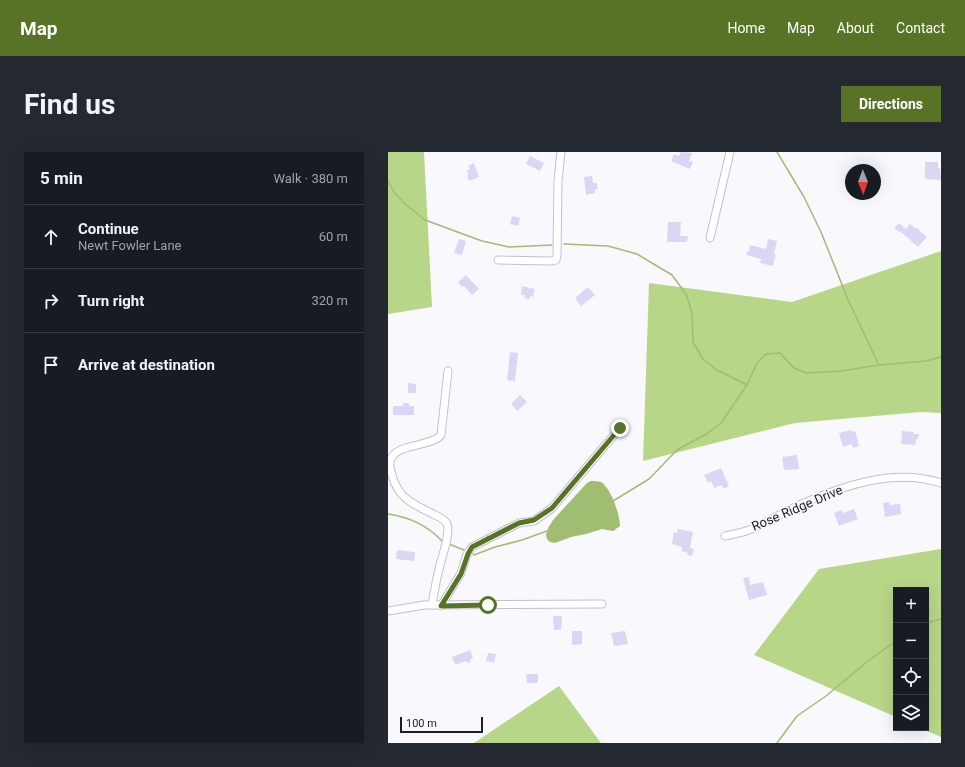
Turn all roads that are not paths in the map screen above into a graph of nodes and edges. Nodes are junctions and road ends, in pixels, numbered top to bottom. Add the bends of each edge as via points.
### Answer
1 (561, 152) edge
2 (730, 152) edge
3 (710, 238) dead end
4 (498, 260) dead end
5 (448, 371) dead end
6 (620, 428) dead end
7 (941, 483) edge
8 (725, 536) dead end
9 (602, 604) dead end
10 (432, 605) junction
11 (441, 606) junction
12 (388, 611) edge

1 - 4 street via 556,260
2 - 3 street
5 - 10 street via 441,435 428,443 396,453 390,462 392,476 399,492 447,524
6 - 11 street via 552,508 534,520 519,523 472,547 461,574
7 - 8 street, Rose Ridge Drive via 893,477 856,484 803,503 748,530
9 - 11 street
10 - 11 street
10 - 12 street

